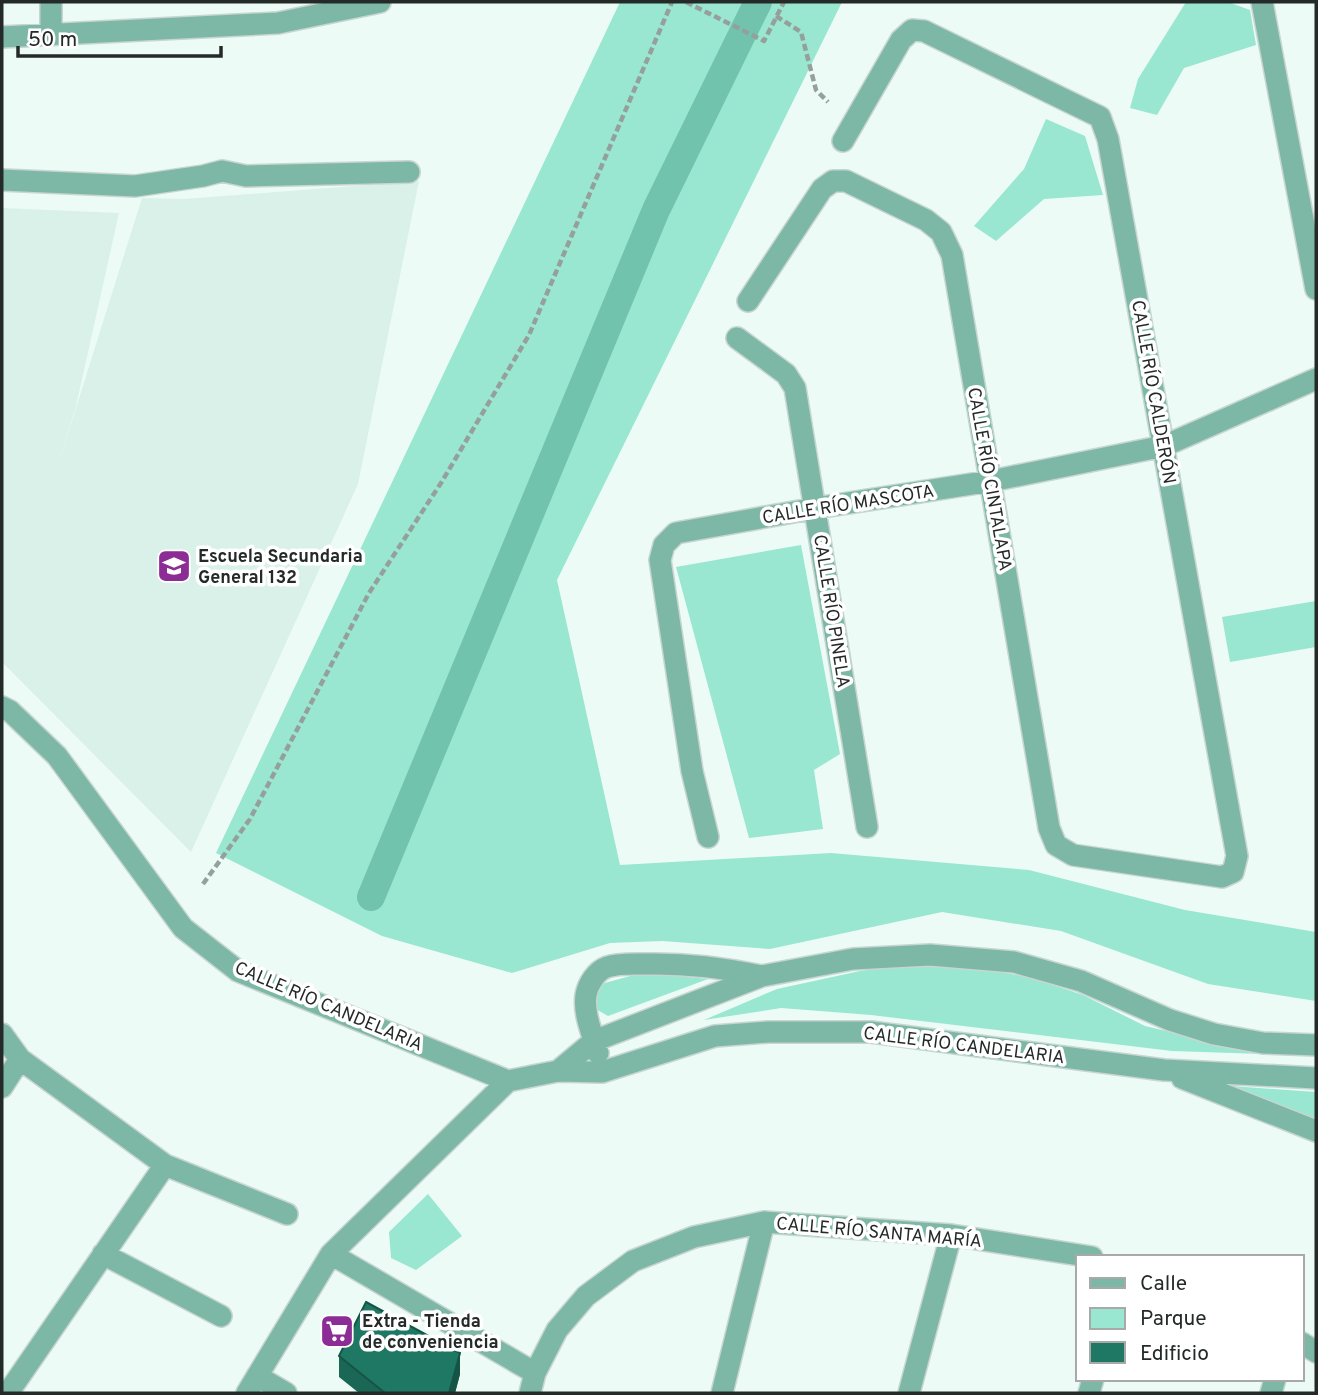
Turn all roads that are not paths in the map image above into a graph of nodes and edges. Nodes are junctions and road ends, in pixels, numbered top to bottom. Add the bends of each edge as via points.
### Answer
1 (51, 2) edge
2 (380, 2) edge
3 (1262, 2) edge
4 (51, 35) junction
5 (2, 37) edge
6 (843, 141) dead end
7 (409, 172) dead end
8 (2, 180) edge
9 (1316, 289) edge
10 (748, 301) dead end
11 (737, 338) dead end
12 (1316, 379) edge
13 (1164, 446) junction
14 (991, 481) junction
15 (816, 508) junction
16 (2, 707) edge
17 (867, 827) dead end
18 (709, 837) dead end
19 (1056, 845) joint
20 (762, 976) junction
21 (2, 1034) edge
22 (594, 1041) junction
23 (1316, 1045) edge
24 (20, 1059) junction
25 (1164, 1070) junction
26 (558, 1071) junction
27 (603, 1072) junction
28 (1316, 1079) edge
29 (508, 1081) junction
30 (2, 1087) edge
31 (1316, 1131) edge
32 (165, 1165) junction
33 (287, 1214) dead end
34 (764, 1222) junction
35 (951, 1235) junction
36 (103, 1254) junction
37 (331, 1254) junction
38 (1079, 1255) edge
39 (221, 1316) dead end
40 (532, 1383) edge
41 (252, 1384) edge
42 (8, 1393) edge
43 (286, 1393) edge
44 (722, 1393) edge
45 (909, 1393) edge

1 - 4 street
2 - 4 street via 278,23
3 - 9 street
4 - 5 street
6 - 13 street, CALLE RÍO CALDERÓN via 901,40 912,30 924,31 1100,117 1108,139
7 - 8 street via 246,176 222,171 135,186
10 - 14 street, CALLE RÍO CINTALAPA via 822,189 833,181 846,181 926,220 941,232 952,256
11 - 15 street, CALLE RÍO PINELA via 786,374 795,388
12 - 13 street, CALLE RÍO MASCOTA
13 - 14 street, CALLE RÍO MASCOTA
13 - 19 street, CALLE RÍO CALDERÓN via 1237,856 1233,872 1222,877 1086,857
14 - 15 street, CALLE RÍO MASCOTA
14 - 19 street, CALLE RÍO CINTALAPA via 1049,828
15 - 17 street, CALLE RÍO PINELA
15 - 18 street, CALLE RÍO MASCOTA via 676,533 664,545 660,560 692,771
16 - 29 street, CALLE RÍO CANDELARIA via 57,756 183,928 238,971
20 - 22 street, CALLE RÍO CANDELARIA
20 - 22 street via 687,964 606,967 592,978 586,996
20 - 23 street via 853,959 930,955 1014,962 1081,981 1214,1034 1263,1043
21 - 24 street
22 - 26 street, CALLE RÍO CANDELARIA
22 - 27 street
24 - 30 street
24 - 32 street
25 - 27 street, CALLE RÍO CANDELARIA via 871,1032 806,1032 715,1036
25 - 28 street
25 - 31 street
26 - 27 street, CALLE RÍO CANDELARIA
26 - 29 street, CALLE RÍO CANDELARIA
29 - 37 street
32 - 33 street
32 - 36 street
34 - 35 street, CALLE RÍO SANTA MARÍA
34 - 40 street, CALLE RÍO SANTA MARÍA via 694,1237 633,1261 586,1296 557,1329
34 - 44 street
35 - 38 street, CALLE RÍO SANTA MARÍA
35 - 45 street
36 - 39 street
36 - 42 street
37 - 40 street
37 - 41 street
41 - 43 street

